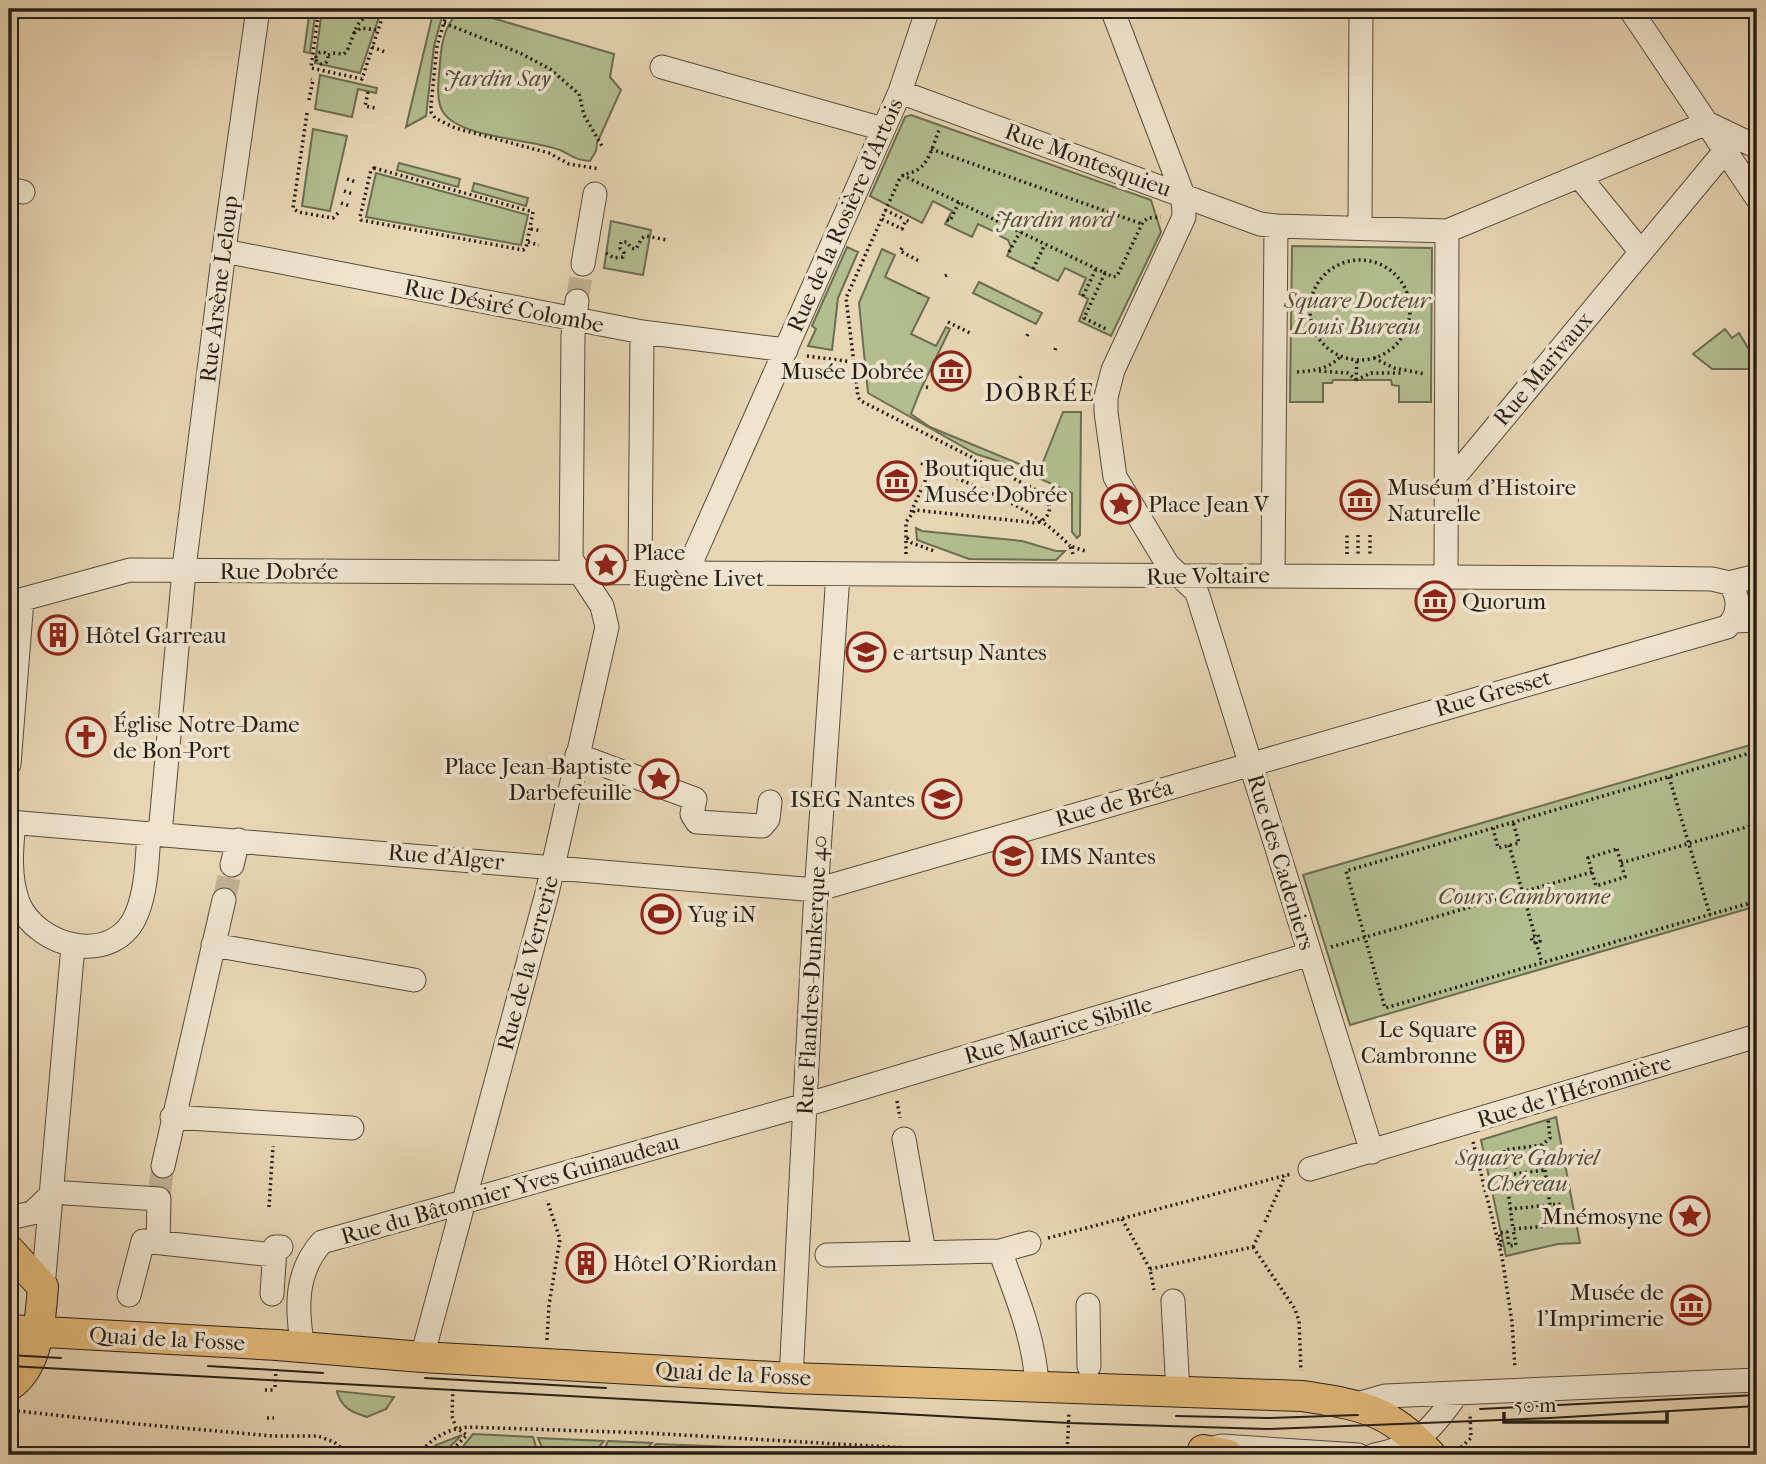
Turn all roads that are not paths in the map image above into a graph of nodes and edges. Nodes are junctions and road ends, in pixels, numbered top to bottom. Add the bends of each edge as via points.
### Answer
1 (258, 9) edge
2 (928, 9) edge
3 (1112, 9) edge
4 (1361, 9) edge
5 (1630, 9) edge
6 (662, 67) dead end
7 (900, 92) junction
8 (1707, 123) junction
9 (883, 129) junction
10 (1757, 147) edge
11 (1725, 151) junction
12 (1579, 176) junction
13 (595, 194) dead end
14 (1183, 195) junction
15 (1757, 198) edge
16 (1276, 226) junction
17 (1360, 228) junction
18 (1447, 231) junction
19 (224, 251) junction
20 (1641, 251) junction
21 (583, 264) tunnel mouth
22 (576, 310) junction
23 (642, 332) junction
24 (795, 353) junction
25 (1446, 487) junction
26 (183, 570) junction
27 (578, 573) junction
28 (649, 573) junction
29 (694, 573) junction
30 (838, 573) junction
31 (1273, 575) junction
32 (1757, 576) edge
33 (1182, 577) junction
34 (1446, 577) junction
35 (1729, 583) junction
36 (15, 602) edge
37 (1757, 620) edge
38 (1734, 621) junction
39 (577, 755) junction
40 (1251, 763) junction
41 (9, 764) edge
42 (770, 802) dead end
43 (11, 822) edge
44 (155, 834) junction
45 (238, 840) junction
46 (232, 865) tunnel mouth
47 (553, 866) junction
48 (816, 890) junction
49 (224, 900) tunnel mouth
50 (213, 945) junction
51 (73, 946) junction
52 (1318, 951) junction
53 (414, 980) dead end
54 (1757, 1036) edge
55 (806, 1105) junction
56 (172, 1116) junction
57 (352, 1128) dead end
58 (904, 1139) dead end
59 (1372, 1152) junction
60 (163, 1166) tunnel mouth
61 (1310, 1169) dead end
62 (59, 1193) junction
63 (465, 1201) junction
64 (9, 1218) edge
65 (158, 1242) junction
66 (1029, 1243) road end
67 (9, 1250) edge
68 (1000, 1251) junction
69 (924, 1252) junction
70 (812, 1256) junction
71 (43, 1287) junction
72 (272, 1294) dead end
73 (129, 1295) dead end
74 (1173, 1301) dead end
75 (1088, 1305) dead end
76 (9, 1330) edge
77 (38, 1332) junction
78 (303, 1347) junction
79 (422, 1357) junction
80 (1089, 1366) dead end
81 (791, 1377) junction
82 (1757, 1380) edge
83 (9, 1386) edge
84 (1037, 1386) junction
85 (1178, 1392) junction
86 (1462, 1395) junction
87 (1353, 1405) junction
88 (1424, 1447) edge
89 (1216, 1453) edge
90 (1358, 1455) edge
91 (1374, 1455) edge

1 - 19 street, Rue Arsène Leloup
2 - 7 street, Rue de la Rosière d'Artois
3 - 14 street
4 - 17 street
5 - 8 street
6 - 9 street
7 - 9 street, Rue de la Rosière d'Artois
7 - 14 street, Rue Montesquieu
8 - 10 street
8 - 11 street
8 - 12 street
9 - 24 street, Rue de la Rosière d'Artois
11 - 15 street
11 - 20 street, Rue Marivaux
12 - 18 street
12 - 20 street
13 - 21 street
14 - 16 street, Rue Montesquieu
14 - 33 street via 1184,217 1113,370 1106,397 1115,477 1160,552
16 - 17 street, Rue Montesquieu
16 - 31 street
17 - 18 street, Rue Montesquieu
18 - 25 street
19 - 22 street, Rue Désiré Colombe
19 - 26 street, Rue Arsène Leloup
20 - 25 street, Rue Marivaux
22 - 23 street, Rue Désiré Colombe
22 - 27 street via 571,559
23 - 24 street, Rue Désiré Colombe
23 - 28 street
24 - 29 street, Rue de la Rosière d'Artois via 693,558
25 - 34 street
26 - 27 street, Rue Dobrée
26 - 36 street, Rue Dobrée via 130,570
26 - 44 street, Rue Arsène Leloup
27 - 28 street
27 - 39 street, Rue de la Verrerie via 602,606 607,625
28 - 29 street, Rue Voltaire
29 - 30 street, Rue Voltaire
30 - 33 street, Rue Voltaire
30 - 48 street, Rue Flandres-Dunkerque 40
31 - 33 street, Rue Voltaire
31 - 34 street, Rue Voltaire
32 - 35 street, Rue Voltaire
33 - 40 street, Rue des Cadeniers via 1198,596
34 - 35 street, Rue Voltaire via 1712,579
35 - 38 street via 1737,600
36 - 41 street
37 - 38 street, Rue Gresset
38 - 40 street, Rue Gresset
39 - 42 street via 695,799 693,818 697,821 763,826
39 - 47 street, Rue de la Verrerie
40 - 48 street, Rue de Bréa
40 - 52 street, Rue des Cadeniers
43 - 44 street, Rue d'Alger
43 - 51 street via 12,877 19,904 39,931
44 - 45 street, Rue d'Alger
44 - 51 street, Rue Arsène Leloup via 137,914 130,924 110,940
45 - 46 street
45 - 47 street, Rue d'Alger
47 - 48 street, Rue d'Alger
47 - 63 street, Rue de la Verrerie
48 - 55 street, Rue Flandres-Dunkerque 40
49 - 50 street
50 - 53 street
50 - 56 street
51 - 62 street
52 - 55 street, Rue Maurice Sibille
52 - 59 street, Rue des Cadeniers
54 - 59 street, Rue de l'Héronnière
55 - 63 street, Rue du Bâtonnier Yves Guinaudeau
55 - 70 street, Rue Flandres-Dunkerque 40
56 - 57 street
56 - 60 street
58 - 69 street
59 - 61 street, Rue de l'Héronnière
62 - 64 street via 32,1213
62 - 65 street via 159,1199
62 - 71 street
63 - 78 street, Rue du Bâtonnier Yves Guinaudeau via 322,1242 310,1255 301,1280 298,1322
63 - 79 street, Rue de la Verrerie
65 - 72 street via 279,1251
65 - 73 street via 143,1241
66 - 68 street
67 - 71 main road
68 - 69 street
68 - 84 street via 1032,1344
69 - 70 street
70 - 81 street, Rue Flandres-Dunkerque 40
71 - 77 main road
74 - 85 street
75 - 80 street
76 - 77 main road, Quai de la Fosse
77 - 78 main road, Quai de la Fosse
77 - 83 main road via 27,1366
78 - 79 main road, Quai de la Fosse
79 - 81 main road, Quai de la Fosse
81 - 84 main road, Quai de la Fosse
82 - 86 street, Quai de la Fosse
84 - 85 main road, Quai de la Fosse
85 - 87 main road, Quai de la Fosse via 1279,1394
86 - 87 street, Quai de la Fosse via 1385,1396
86 - 88 street via 1438,1421
87 - 88 main road via 1388,1418
88 - 91 street
89 - 90 street via 1222,1446

